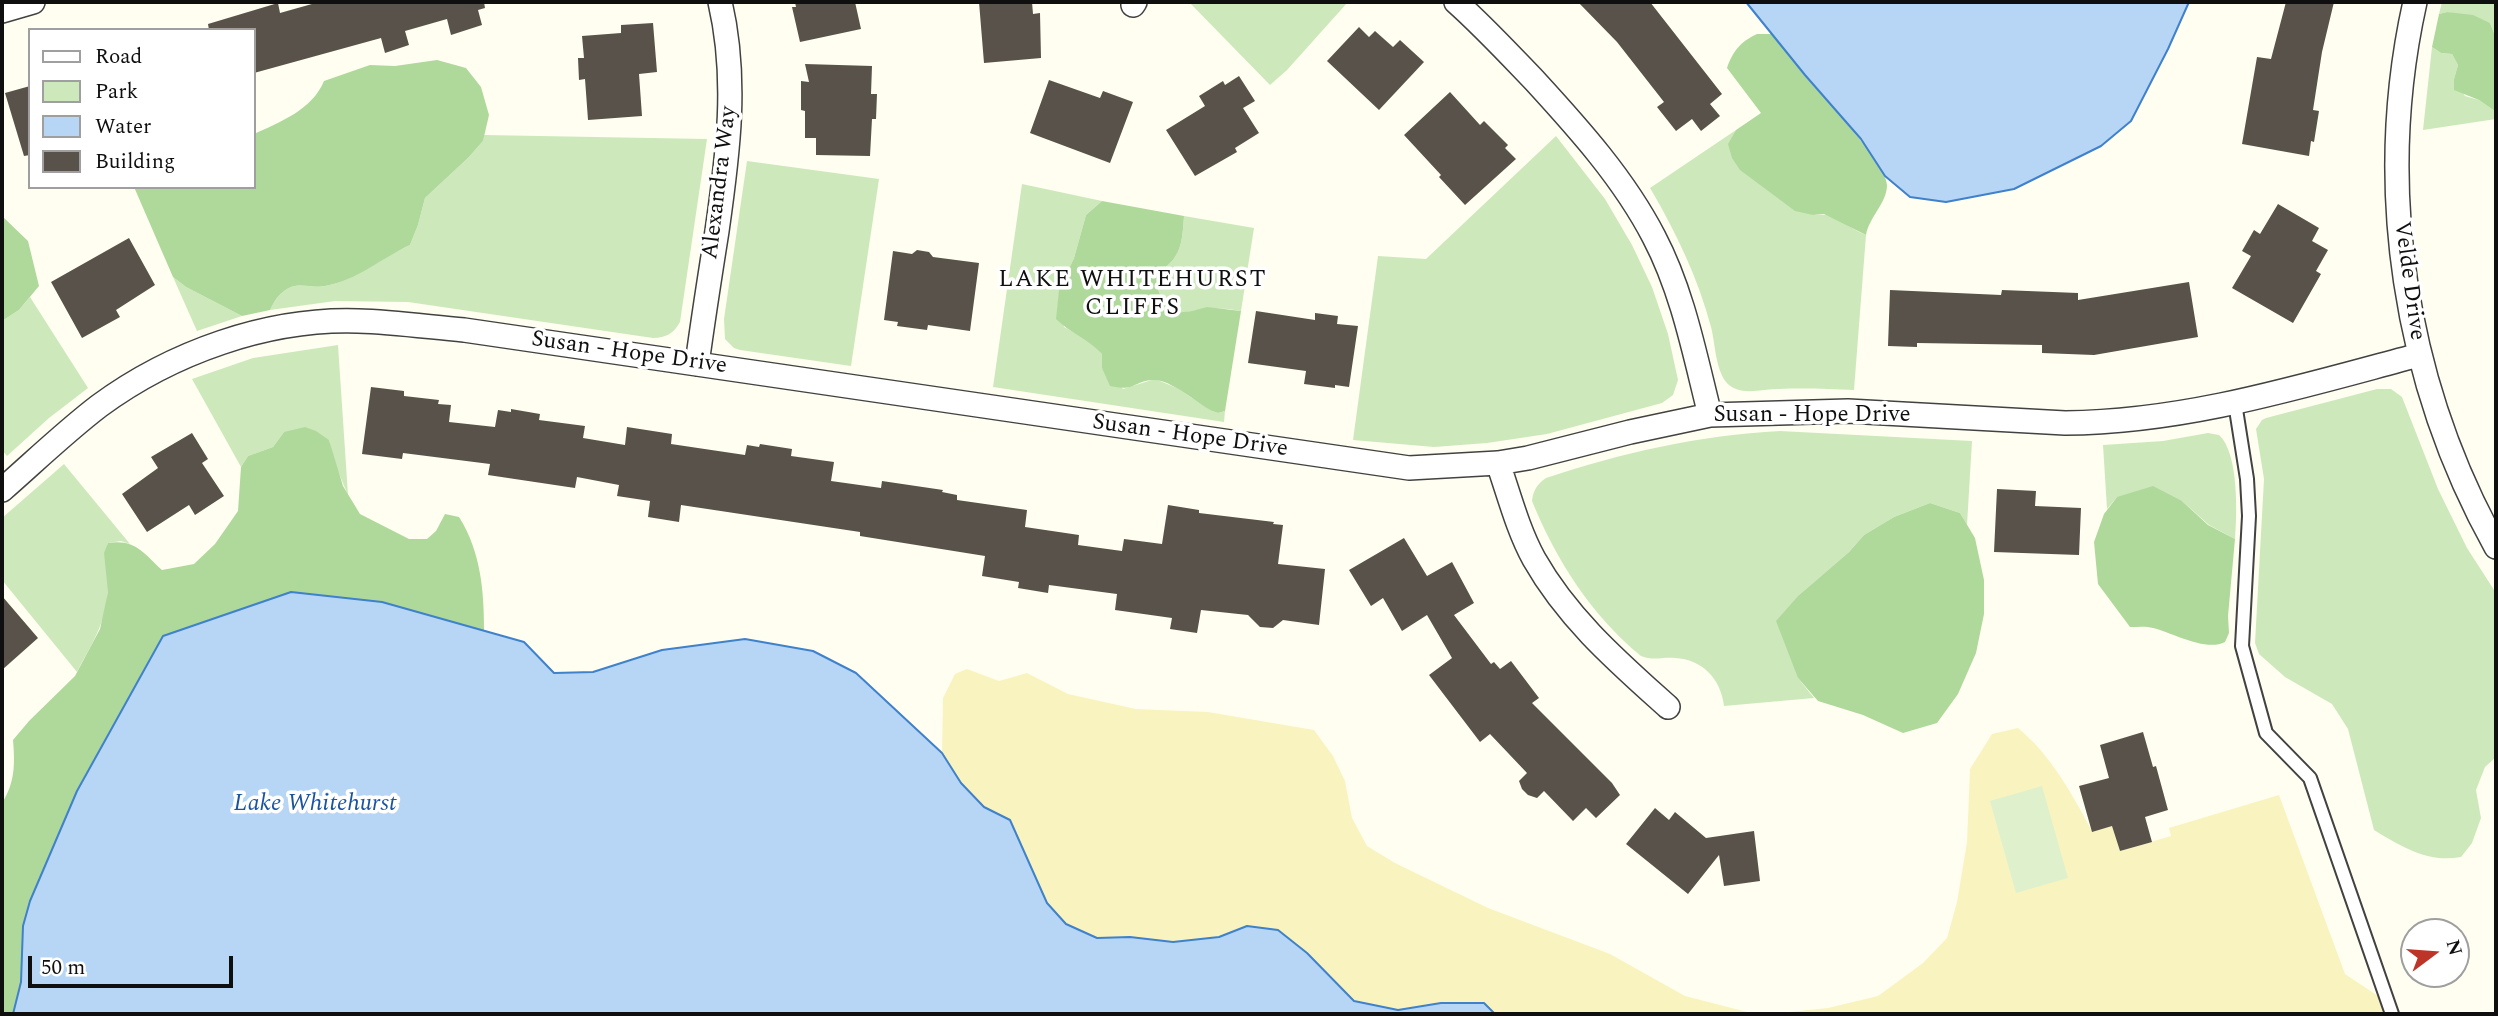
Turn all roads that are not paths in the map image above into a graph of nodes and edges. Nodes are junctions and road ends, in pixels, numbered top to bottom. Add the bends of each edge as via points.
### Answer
1 (33, 2) edge
2 (720, 2) edge
3 (1456, 2) edge
4 (2415, 2) edge
5 (2, 11) edge
6 (2419, 355) junction
7 (697, 364) junction
8 (2235, 403) junction
9 (1710, 415) junction
10 (1498, 463) junction
11 (2, 490) edge
12 (2496, 547) edge
13 (1668, 707) dead end
14 (2392, 1014) edge

1 - 5 street
2 - 7 street, Alexandra Way via 731,70 731,126
3 - 9 street via 1574,123 1622,185 1655,238 1681,307
4 - 6 street, Velde Drive via 2400,89 2397,172 2403,260
6 - 8 street, Susan - Hope Drive
6 - 12 street, Velde Drive via 2446,439
7 - 10 street, Susan - Hope Drive via 1382,466
7 - 11 street, Susan - Hope Drive via 382,322 332,322 254,333 148,375 99,407
8 - 9 street, Susan - Hope Drive via 2101,423 1848,411
8 - 14 lane via 2249,516 2242,646 2266,733 2310,778
9 - 10 street, Susan - Hope Drive
10 - 13 street via 1522,533 1561,601 1597,643

